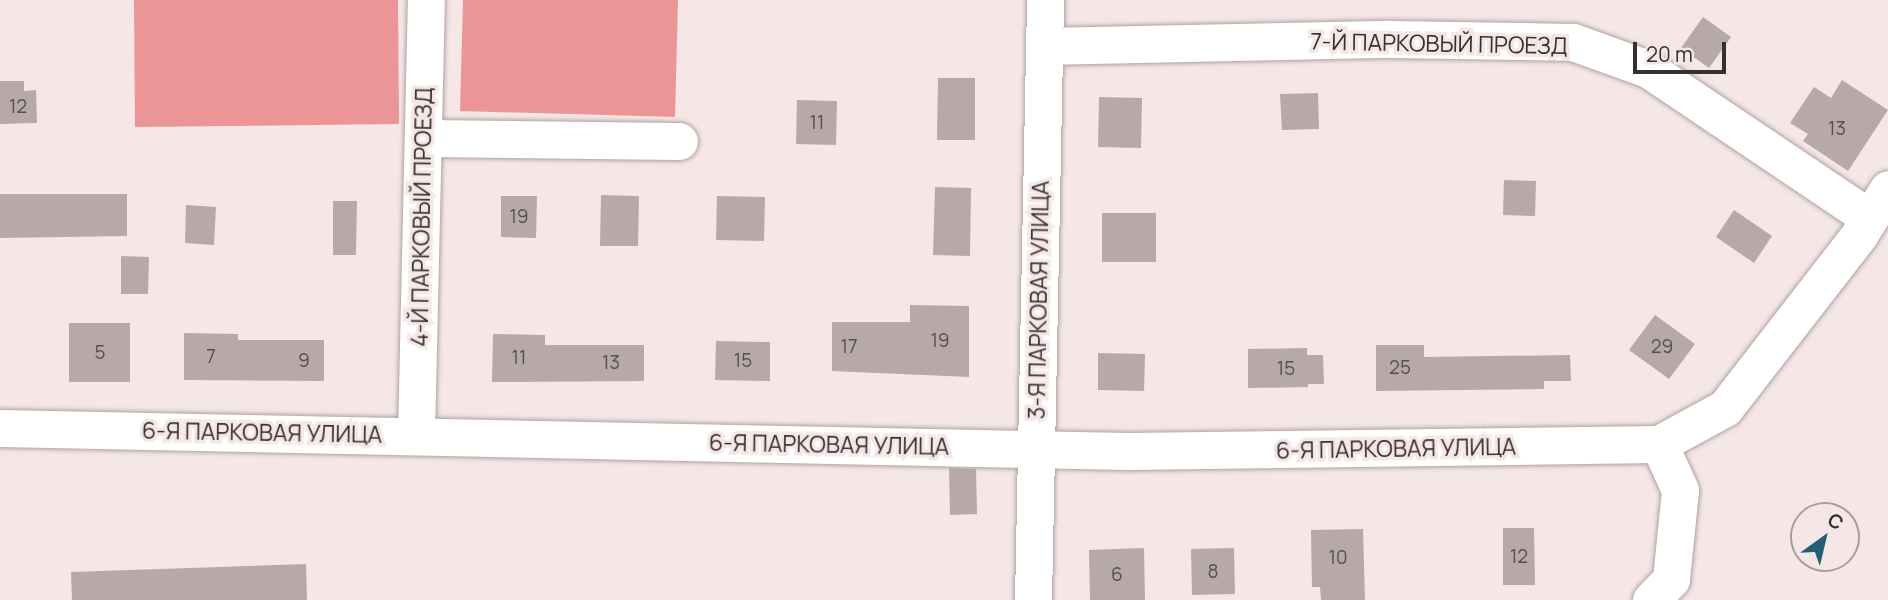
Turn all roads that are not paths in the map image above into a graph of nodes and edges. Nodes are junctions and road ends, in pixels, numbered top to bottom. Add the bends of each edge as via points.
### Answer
1 (426, 0) edge
2 (1045, 0) edge
3 (1044, 46) junction
4 (423, 138) junction
5 (679, 141) dead end
6 (1878, 203) edge
7 (0, 428) edge
8 (416, 435) junction
9 (1659, 444) junction
10 (1034, 449) junction
11 (1033, 600) edge
12 (1651, 600) edge

1 - 4 street, 4-Й ПАРКОВЫЙ ПРОЕЗД
2 - 3 street, 3-Я ПАРКОВАЯ УЛИЦА
3 - 6 street, 7-Й ПАРКОВЫЙ ПРОЕЗД via 1573,42 1648,69
3 - 10 street, 3-Я ПАРКОВАЯ УЛИЦА
4 - 5 street
4 - 8 street, 4-Й ПАРКОВЫЙ ПРОЕЗД
6 - 9 street via 1859,235 1725,408
7 - 8 street, 6-Я ПАРКОВАЯ УЛИЦА
8 - 10 street, 6-Я ПАРКОВАЯ УЛИЦА
9 - 10 street, 6-Я ПАРКОВАЯ УЛИЦА
9 - 12 street via 1680,490 1671,579
10 - 11 street, 3-Я ПАРКОВАЯ УЛИЦА

